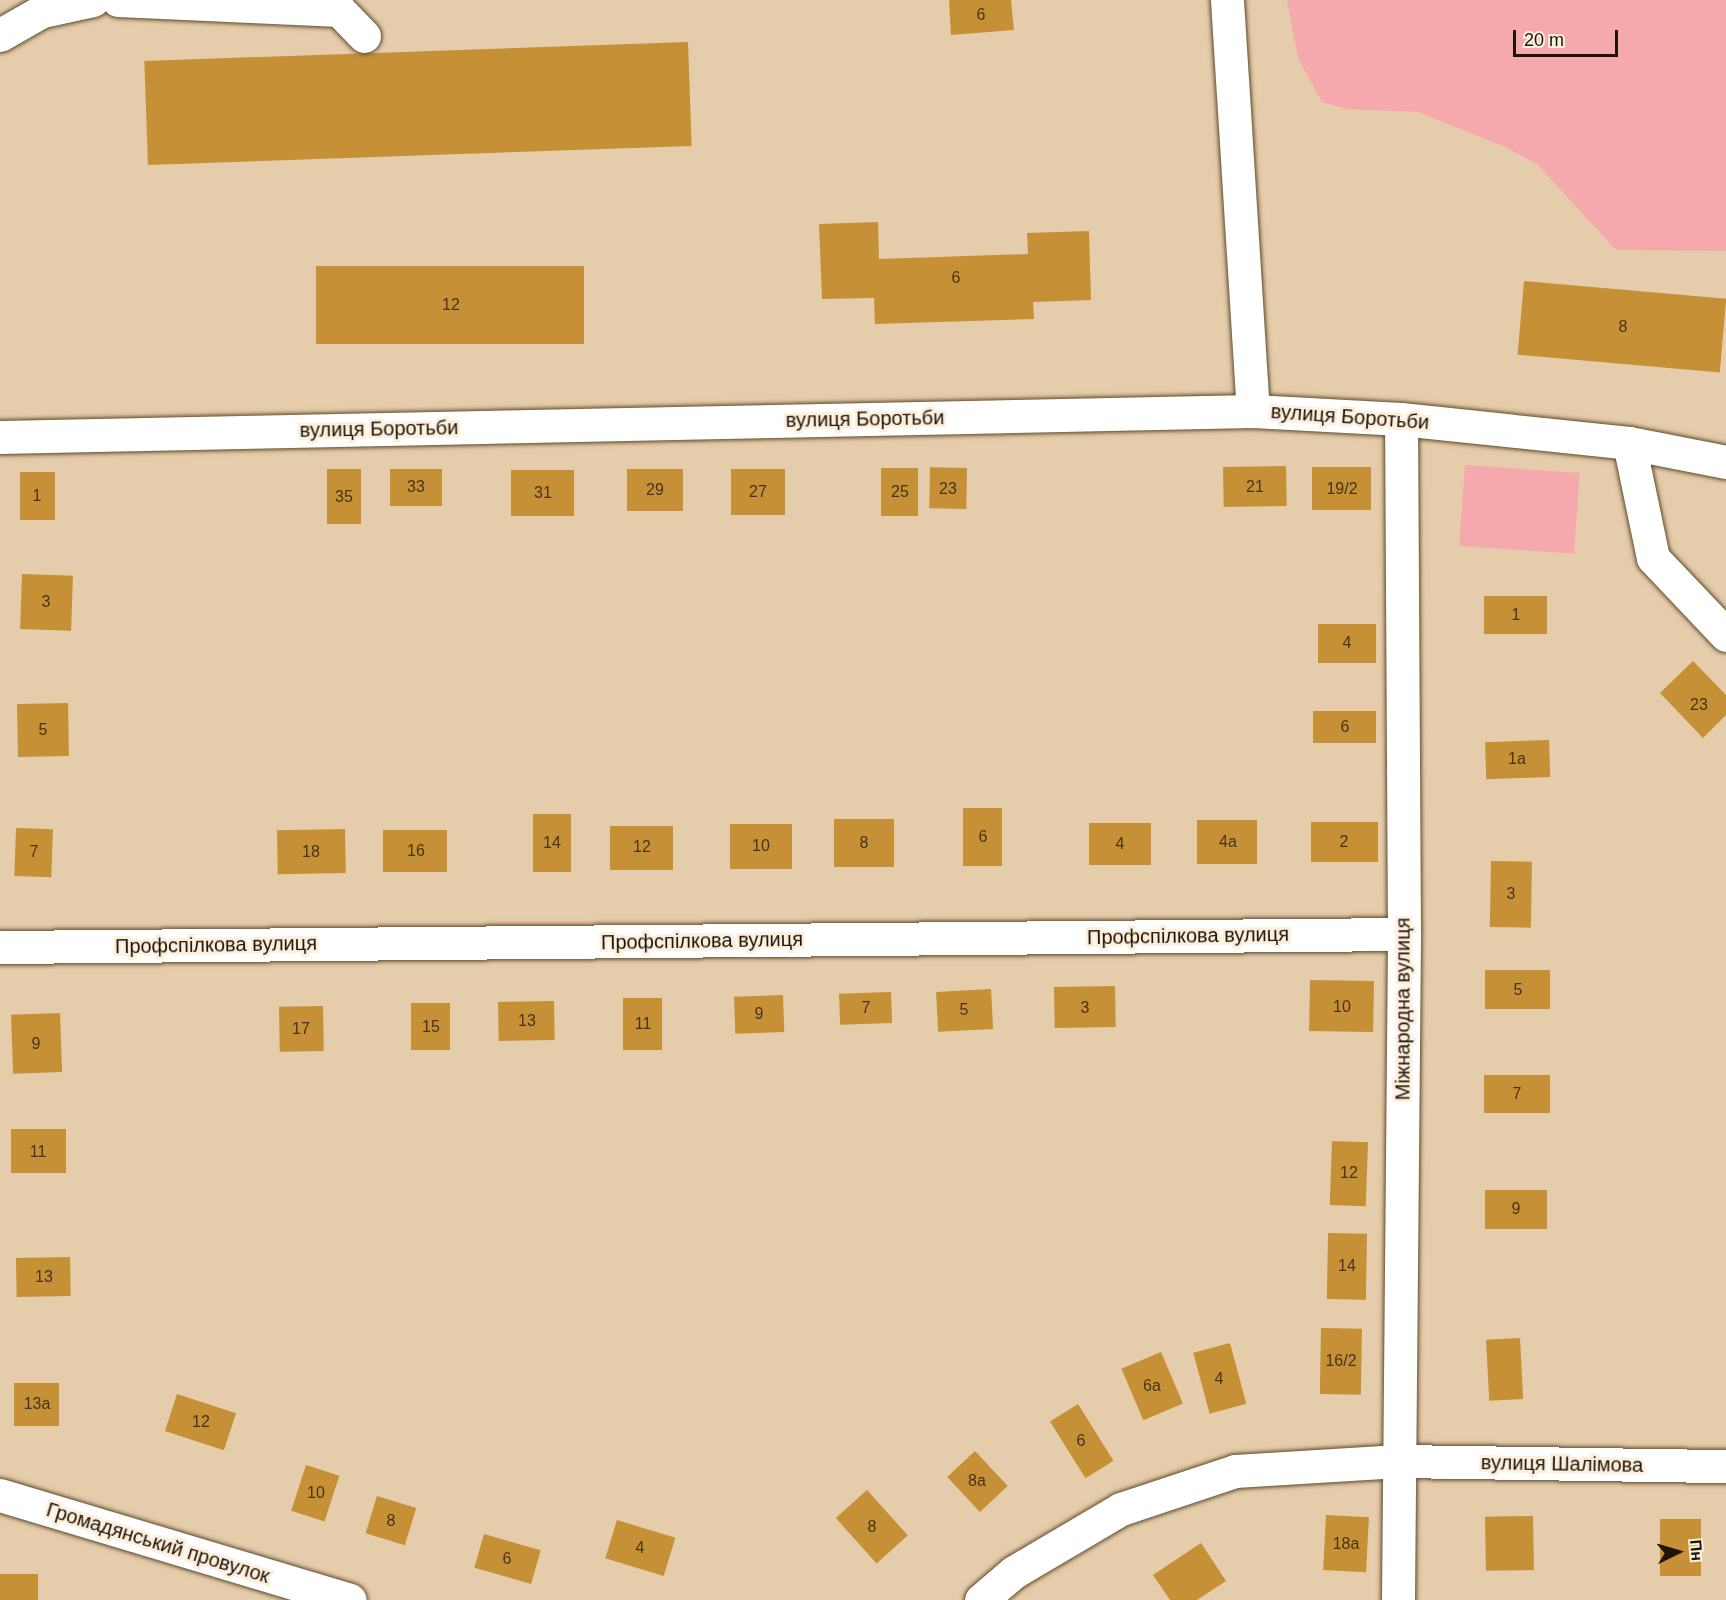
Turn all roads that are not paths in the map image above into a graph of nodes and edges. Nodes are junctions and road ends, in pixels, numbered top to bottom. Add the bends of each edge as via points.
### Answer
1 (93, 0) edge
2 (118, 0) edge
3 (1227, 0) edge
4 (0, 35) edge
5 (364, 36) dead end
6 (1253, 411) junction
7 (1401, 419) junction
8 (0, 437) edge
9 (1629, 443) junction
10 (1726, 462) edge
11 (1726, 634) edge
12 (1404, 934) junction
13 (0, 947) edge
14 (1399, 1461) junction
15 (1726, 1466) edge
16 (0, 1495) edge
17 (350, 1600) edge
18 (981, 1600) edge
19 (1398, 1600) edge

1 - 4 street via 42,11
2 - 5 street via 339,10
3 - 6 street
6 - 7 street, вулиця Боротьби
6 - 8 street, вулиця Боротьби
7 - 9 street, вулиця Боротьби
7 - 12 street, Міжнародна вулиця
9 - 10 street, вулиця Боротьби
9 - 11 street via 1653,558
12 - 13 street, Профспілкова вулиця
12 - 14 street, Міжнародна вулиця
14 - 15 street, вулиця Шалімова
14 - 18 street, вулиця Шалімова via 1235,1471 1121,1509 1014,1572
14 - 19 street, Міжнародна вулиця
16 - 17 street, Громадянський провулок

